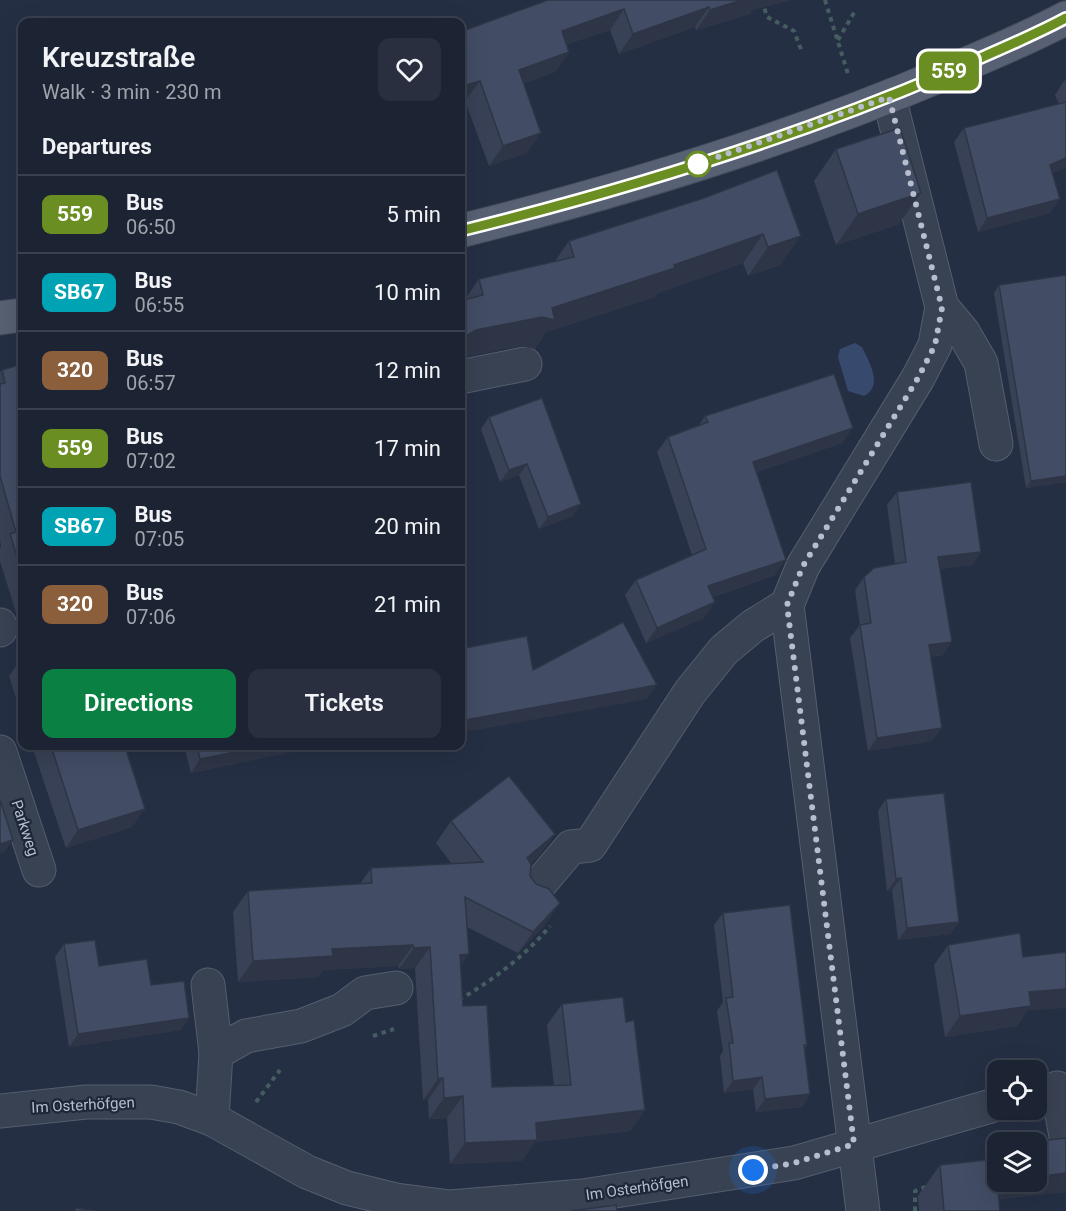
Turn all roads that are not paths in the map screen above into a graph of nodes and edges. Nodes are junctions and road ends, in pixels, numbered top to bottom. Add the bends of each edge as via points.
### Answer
1 (1066, 18) edge
2 (874, 103) junction
3 (465, 230) edge
4 (942, 308) junction
5 (18, 316) edge
6 (0, 318) edge
7 (525, 364) dead end
8 (465, 376) edge
9 (996, 444) dead end
10 (787, 605) junction
11 (0, 625) edge
12 (0, 630) edge
13 (0, 752) edge
14 (39, 870) dead end
15 (533, 892) edge
16 (208, 985) dead end
17 (396, 988) dead end
18 (216, 1053) junction
19 (1053, 1089) edge
20 (987, 1107) edge
21 (0, 1111) edge
22 (212, 1119) junction
23 (1066, 1136) edge
24 (854, 1144) junction
25 (450, 1209) edge
26 (863, 1211) edge

1 - 2 main road
2 - 3 main road via 643,181
2 - 4 street
4 - 9 street via 963,332 981,363
4 - 10 street via 935,345 918,378 803,566
5 - 6 main road
7 - 8 street
10 - 15 street via 724,650 690,692 590,845 571,847
10 - 24 street
11 - 12 street
13 - 14 street, Parkweg
16 - 18 street
17 - 18 street via 365,993 342,1011 301,1026 246,1036
18 - 22 street
19 - 23 street
20 - 24 street, Im Osterhöfgen
21 - 22 street, Im Osterhöfgen via 86,1102 151,1102
22 - 25 street, Im Osterhöfgen via 307,1172 347,1188
24 - 25 street, Im Osterhöfgen via 794,1163 584,1196
24 - 26 street

